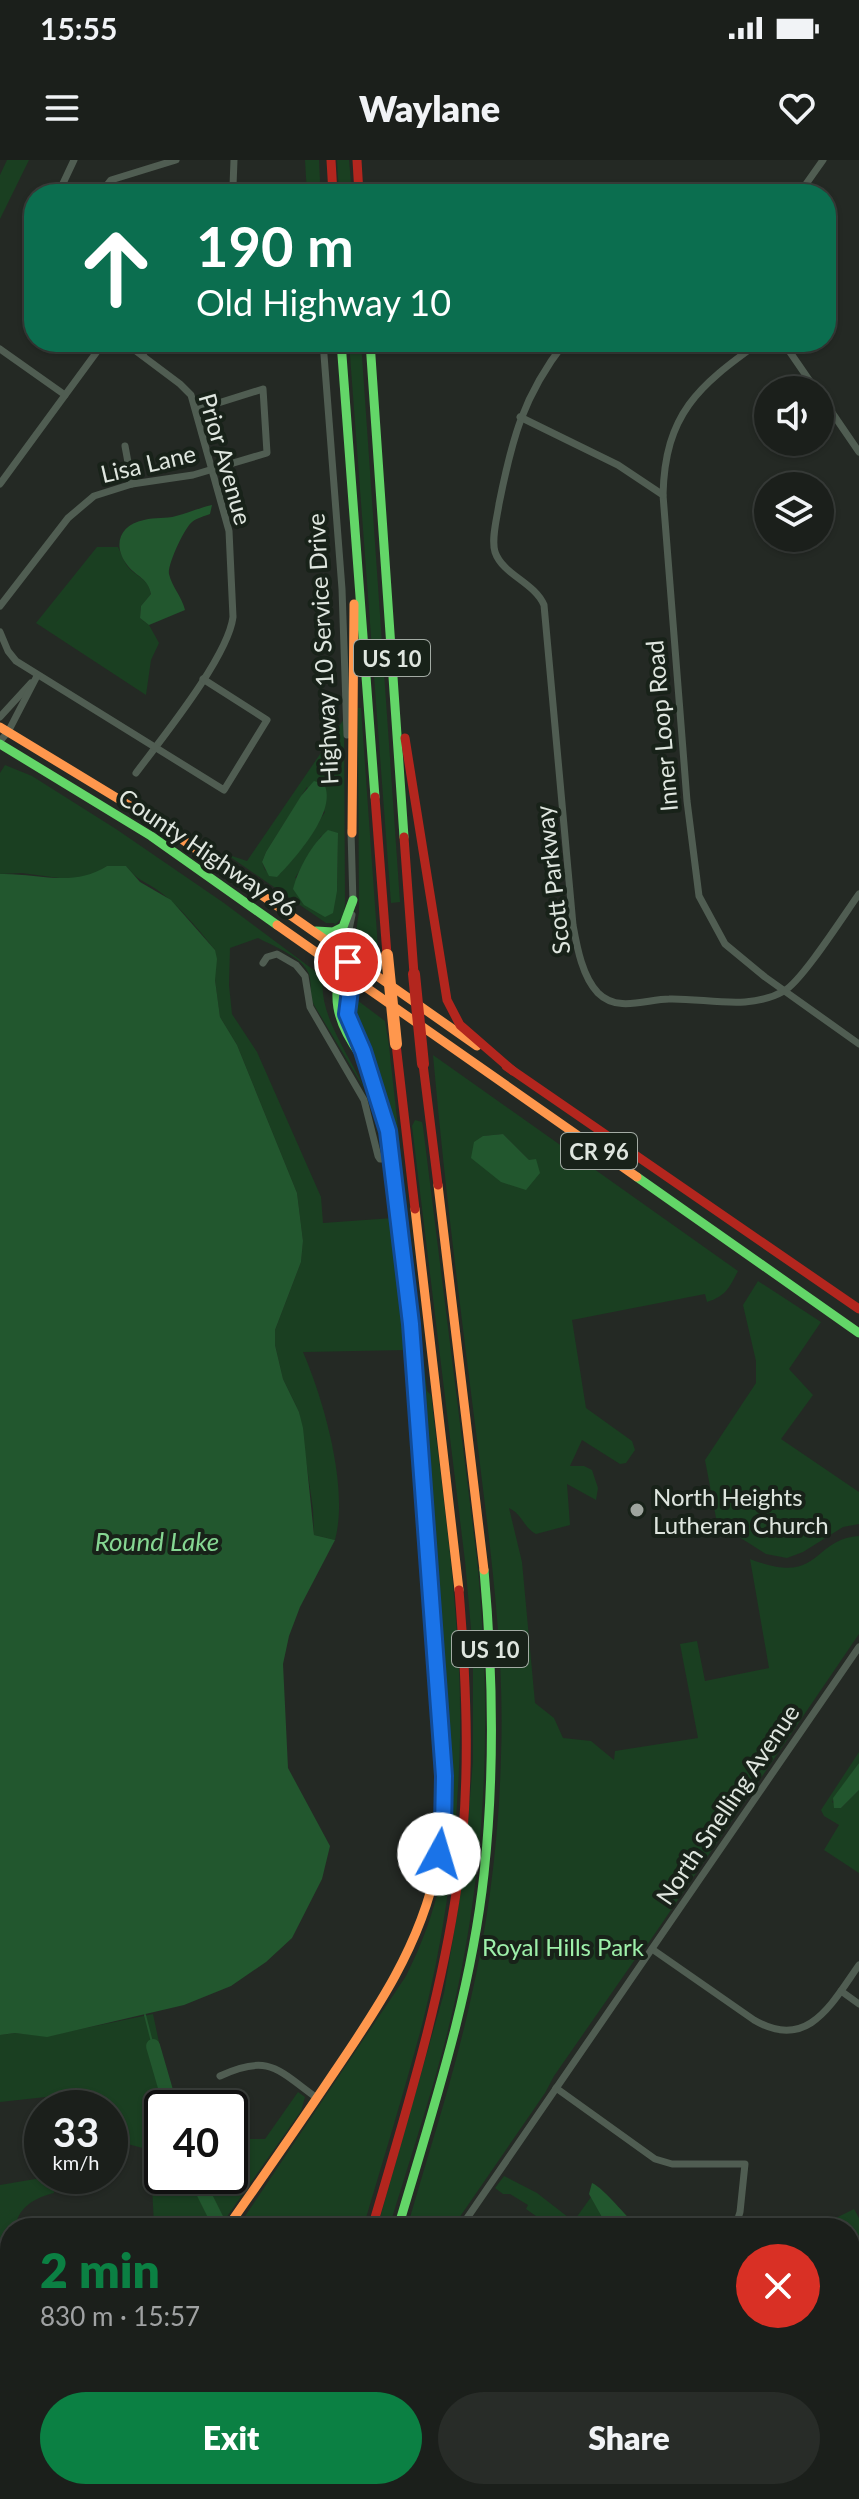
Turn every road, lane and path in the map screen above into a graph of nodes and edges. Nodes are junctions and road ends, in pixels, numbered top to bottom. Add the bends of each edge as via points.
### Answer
1 (74, 160) edge
2 (176, 160) edge
3 (234, 160) edge
4 (331, 160) edge
5 (357, 160) edge
6 (823, 160) edge
7 (63, 184) edge
8 (108, 184) edge
9 (233, 184) edge
10 (332, 184) edge
11 (358, 184) edge
12 (806, 184) edge
13 (0, 349) edge
14 (97, 352) edge
15 (138, 352) edge
16 (144, 352) edge
17 (324, 352) edge
18 (342, 352) edge
19 (371, 352) edge
20 (558, 352) edge
21 (746, 352) edge
22 (790, 352) edge
23 (142, 355) junction
24 (806, 376) edge
25 (65, 395) junction
26 (196, 410) junction
27 (834, 415) edge
28 (520, 417) junction
29 (125, 446) dead end
30 (859, 452) edge
31 (212, 469) junction
32 (0, 484) edge
33 (132, 484) junction
34 (663, 495) junction
35 (355, 532) junction
36 (0, 606) edge
37 (0, 632) edge
38 (393, 661) junction
39 (37, 676) junction
40 (203, 679) junction
41 (345, 687) junction
42 (335, 688) dead end
43 (0, 717) edge
44 (2, 736) edge
45 (155, 747) junction
46 (136, 773) dead end
47 (352, 833) junction
48 (859, 894) edge
49 (353, 900) junction
50 (303, 924) junction
51 (344, 954) junction
52 (263, 963) dead end
53 (338, 970) junction
54 (352, 980) junction
55 (785, 991) junction
56 (859, 1044) edge
57 (365, 1061) junction
58 (513, 1071) junction
59 (391, 1159) junction
60 (859, 1309) edge
61 (859, 1333) edge
62 (859, 1647) edge
63 (652, 1949) junction
64 (859, 1965) edge
65 (841, 1991) junction
66 (859, 2004) edge
67 (220, 2076) dead end
68 (556, 2088) junction
69 (317, 2098) junction
70 (234, 2218) edge
71 (375, 2218) edge
72 (401, 2218) edge
73 (467, 2218) edge
74 (738, 2218) edge

1 - 7 street
2 - 8 street
3 - 9 street
4 - 10 main road
5 - 11 main road
6 - 12 street
13 - 25 street
14 - 25 street
15 - 23 street, Prior Avenue
16 - 23 street
17 - 41 street, Highway 10 Service Drive
18 - 35 main road, US 10
19 - 38 main road, US 10
20 - 28 street
21 - 34 street, Inner Loop Road via 698,390 686,409 668,449
22 - 24 street
23 - 26 street, Prior Avenue via 187,390
25 - 32 street
26 - 31 street, Prior Avenue
26 - 31 street, Lisa Lane via 263,389 267,453
27 - 30 street
28 - 34 street via 618,465
28 - 55 street, Scott Parkway via 494,549 499,561 539,593 544,605 573,925 583,967 598,992 620,1003 665,998 745,1003
29 - 33 street
31 - 33 street, Lisa Lane
31 - 40 street, Prior Avenue via 229,531 233,617 227,641
33 - 36 street, Lisa Lane via 94,496 75,509
34 - 55 street, Inner Loop Road via 699,896 725,944
35 - 47 main road
35 - 71 main road, US 10, bridge via 387,955 461,1585 467,1736 462,1837 448,1938 427,2036
37 - 39 street via 10,654
38 - 58 main road via 447,1000 460,1025
38 - 72 main road, US 10, bridge via 414,974 480,1528 493,1737 478,1921 457,2019
39 - 43 street
39 - 44 street
39 - 45 street
40 - 45 street, Prior Avenue
40 - 45 street via 267,720 224,790
41 - 42 street
41 - 47 street, Highway 10 Service Drive
44 - 50 main road, County Highway 96 / CR 96 via 163,826
44 - 53 main road, County Highway 96 / CR 96
45 - 46 street, Prior Avenue
47 - 49 street, Highway 10 Service Drive
48 - 55 street
49 - 50 main road via 338,932 317,932
49 - 51 street, Highway 10 Service Drive
50 - 51 main road, County Highway 96 / CR 96
51 - 53 main road
51 - 54 main road
51 - 58 main road, County Highway 96 / CR 96
52 - 59 street via 277,954 305,976 310,1007 364,1100 378,1156
53 - 54 main road, County Highway 96 / CR 96
53 - 57 main road via 337,1015
54 - 57 main road via 347,1014
54 - 61 main road, County Highway 96 / CR 96
55 - 56 street, Inner Loop Road
57 - 59 main road
58 - 60 main road, County Highway 96 / CR 96
59 - 69 main road via 417,1380 443,1829 434,1881 398,1976
62 - 63 street, North Snelling Avenue
63 - 65 street via 754,2020 777,2030 793,2031 817,2020
63 - 68 street, North Snelling Avenue
64 - 65 street
65 - 66 street
67 - 69 street via 247,2064 263,2064
68 - 73 street, North Snelling Avenue
68 - 74 street via 655,2159 672,2164 745,2164
69 - 70 main road

